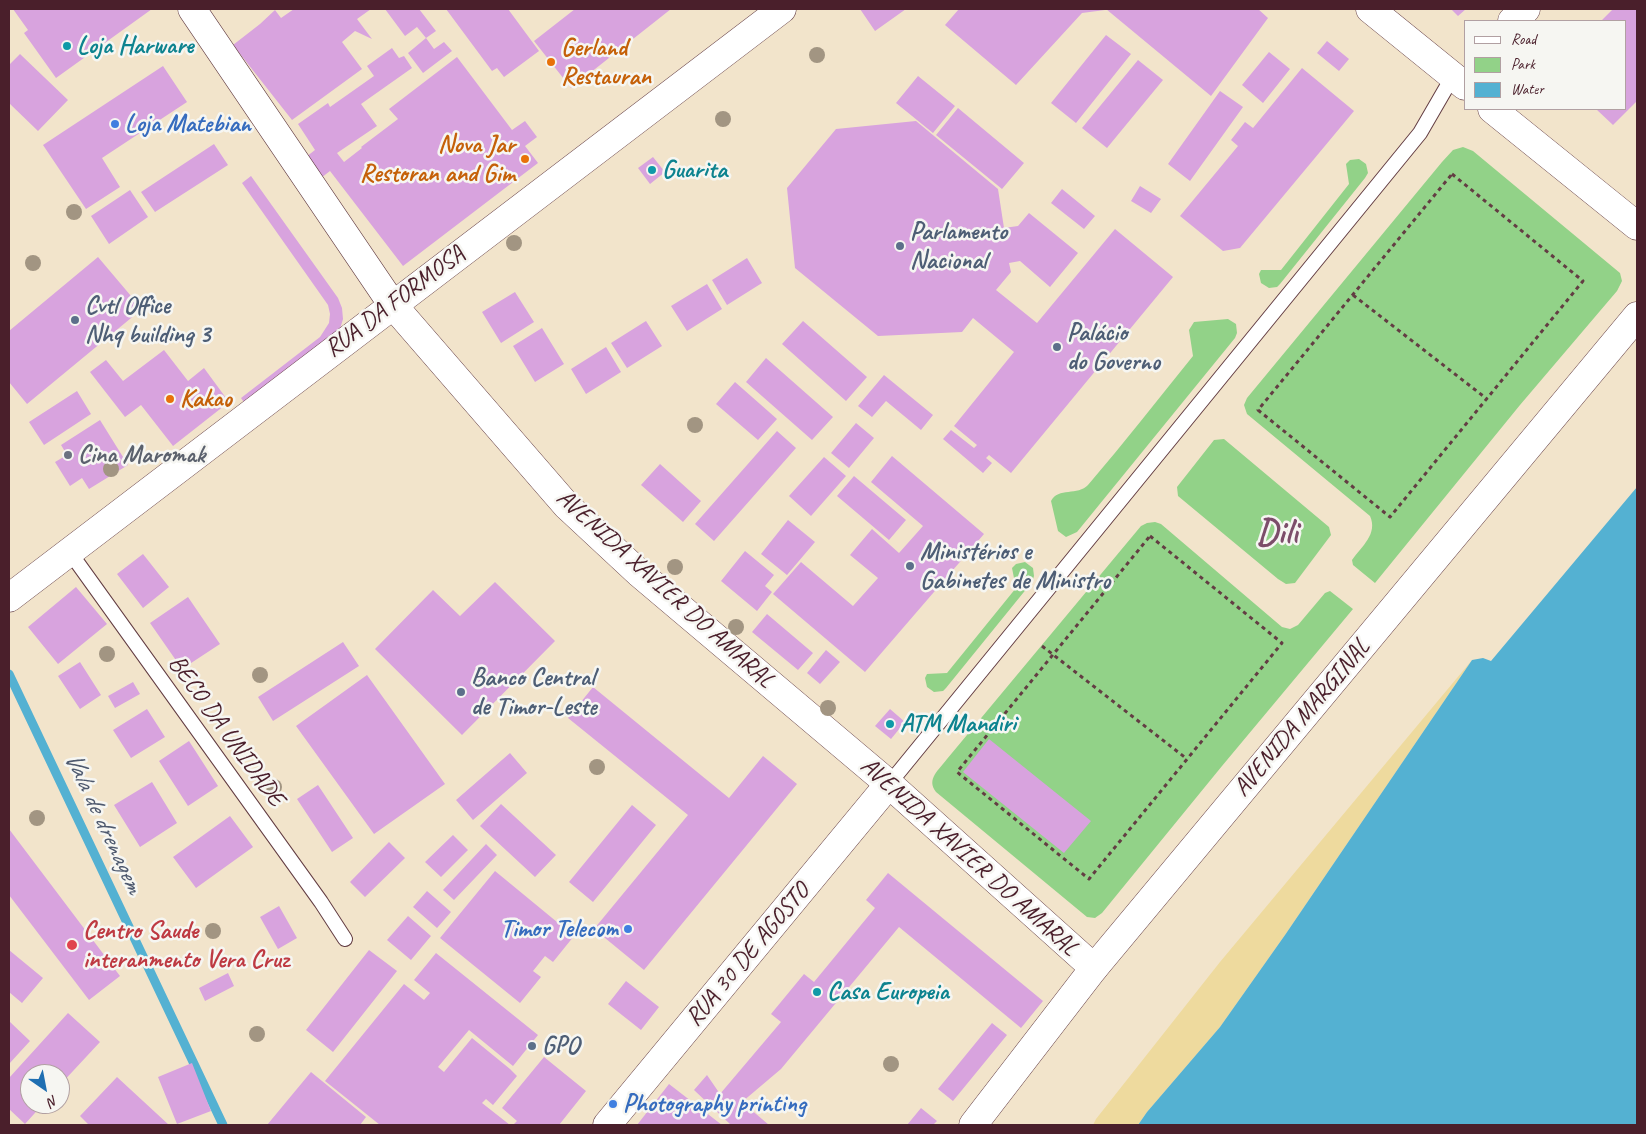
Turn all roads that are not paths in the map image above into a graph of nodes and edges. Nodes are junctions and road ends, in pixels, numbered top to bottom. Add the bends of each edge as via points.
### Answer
1 (192, 9) edge
2 (782, 9) edge
3 (1370, 9) edge
4 (1526, 9) edge
5 (1513, 20) edge
6 (1461, 76) edge
7 (1493, 110) edge
8 (1637, 226) edge
9 (392, 304) junction
10 (1637, 316) edge
11 (69, 551) junction
12 (12, 595) edge
13 (889, 784) junction
14 (345, 939) dead end
15 (1094, 968) junction
16 (607, 1125) edge
17 (973, 1125) edge

1 - 9 main road, AVENIDA XAVIER DO AMARAL
2 - 9 main road, RUA DA FORMOSA
3 - 6 main road
4 - 5 main road
6 - 13 lane via 1420,133
7 - 8 main road
9 - 11 main road, RUA DA FORMOSA
9 - 13 main road, AVENIDA XAVIER DO AMARAL via 567,506 639,573
10 - 15 main road, AVENIDA MARGINAL
11 - 12 main road, RUA DA FORMOSA
11 - 14 lane, BECO DA UNIDADE
13 - 15 main road, AVENIDA XAVIER DO AMARAL
13 - 16 main road, RUA 30 DE AGOSTO
15 - 17 main road, AVENIDA MARGINAL

